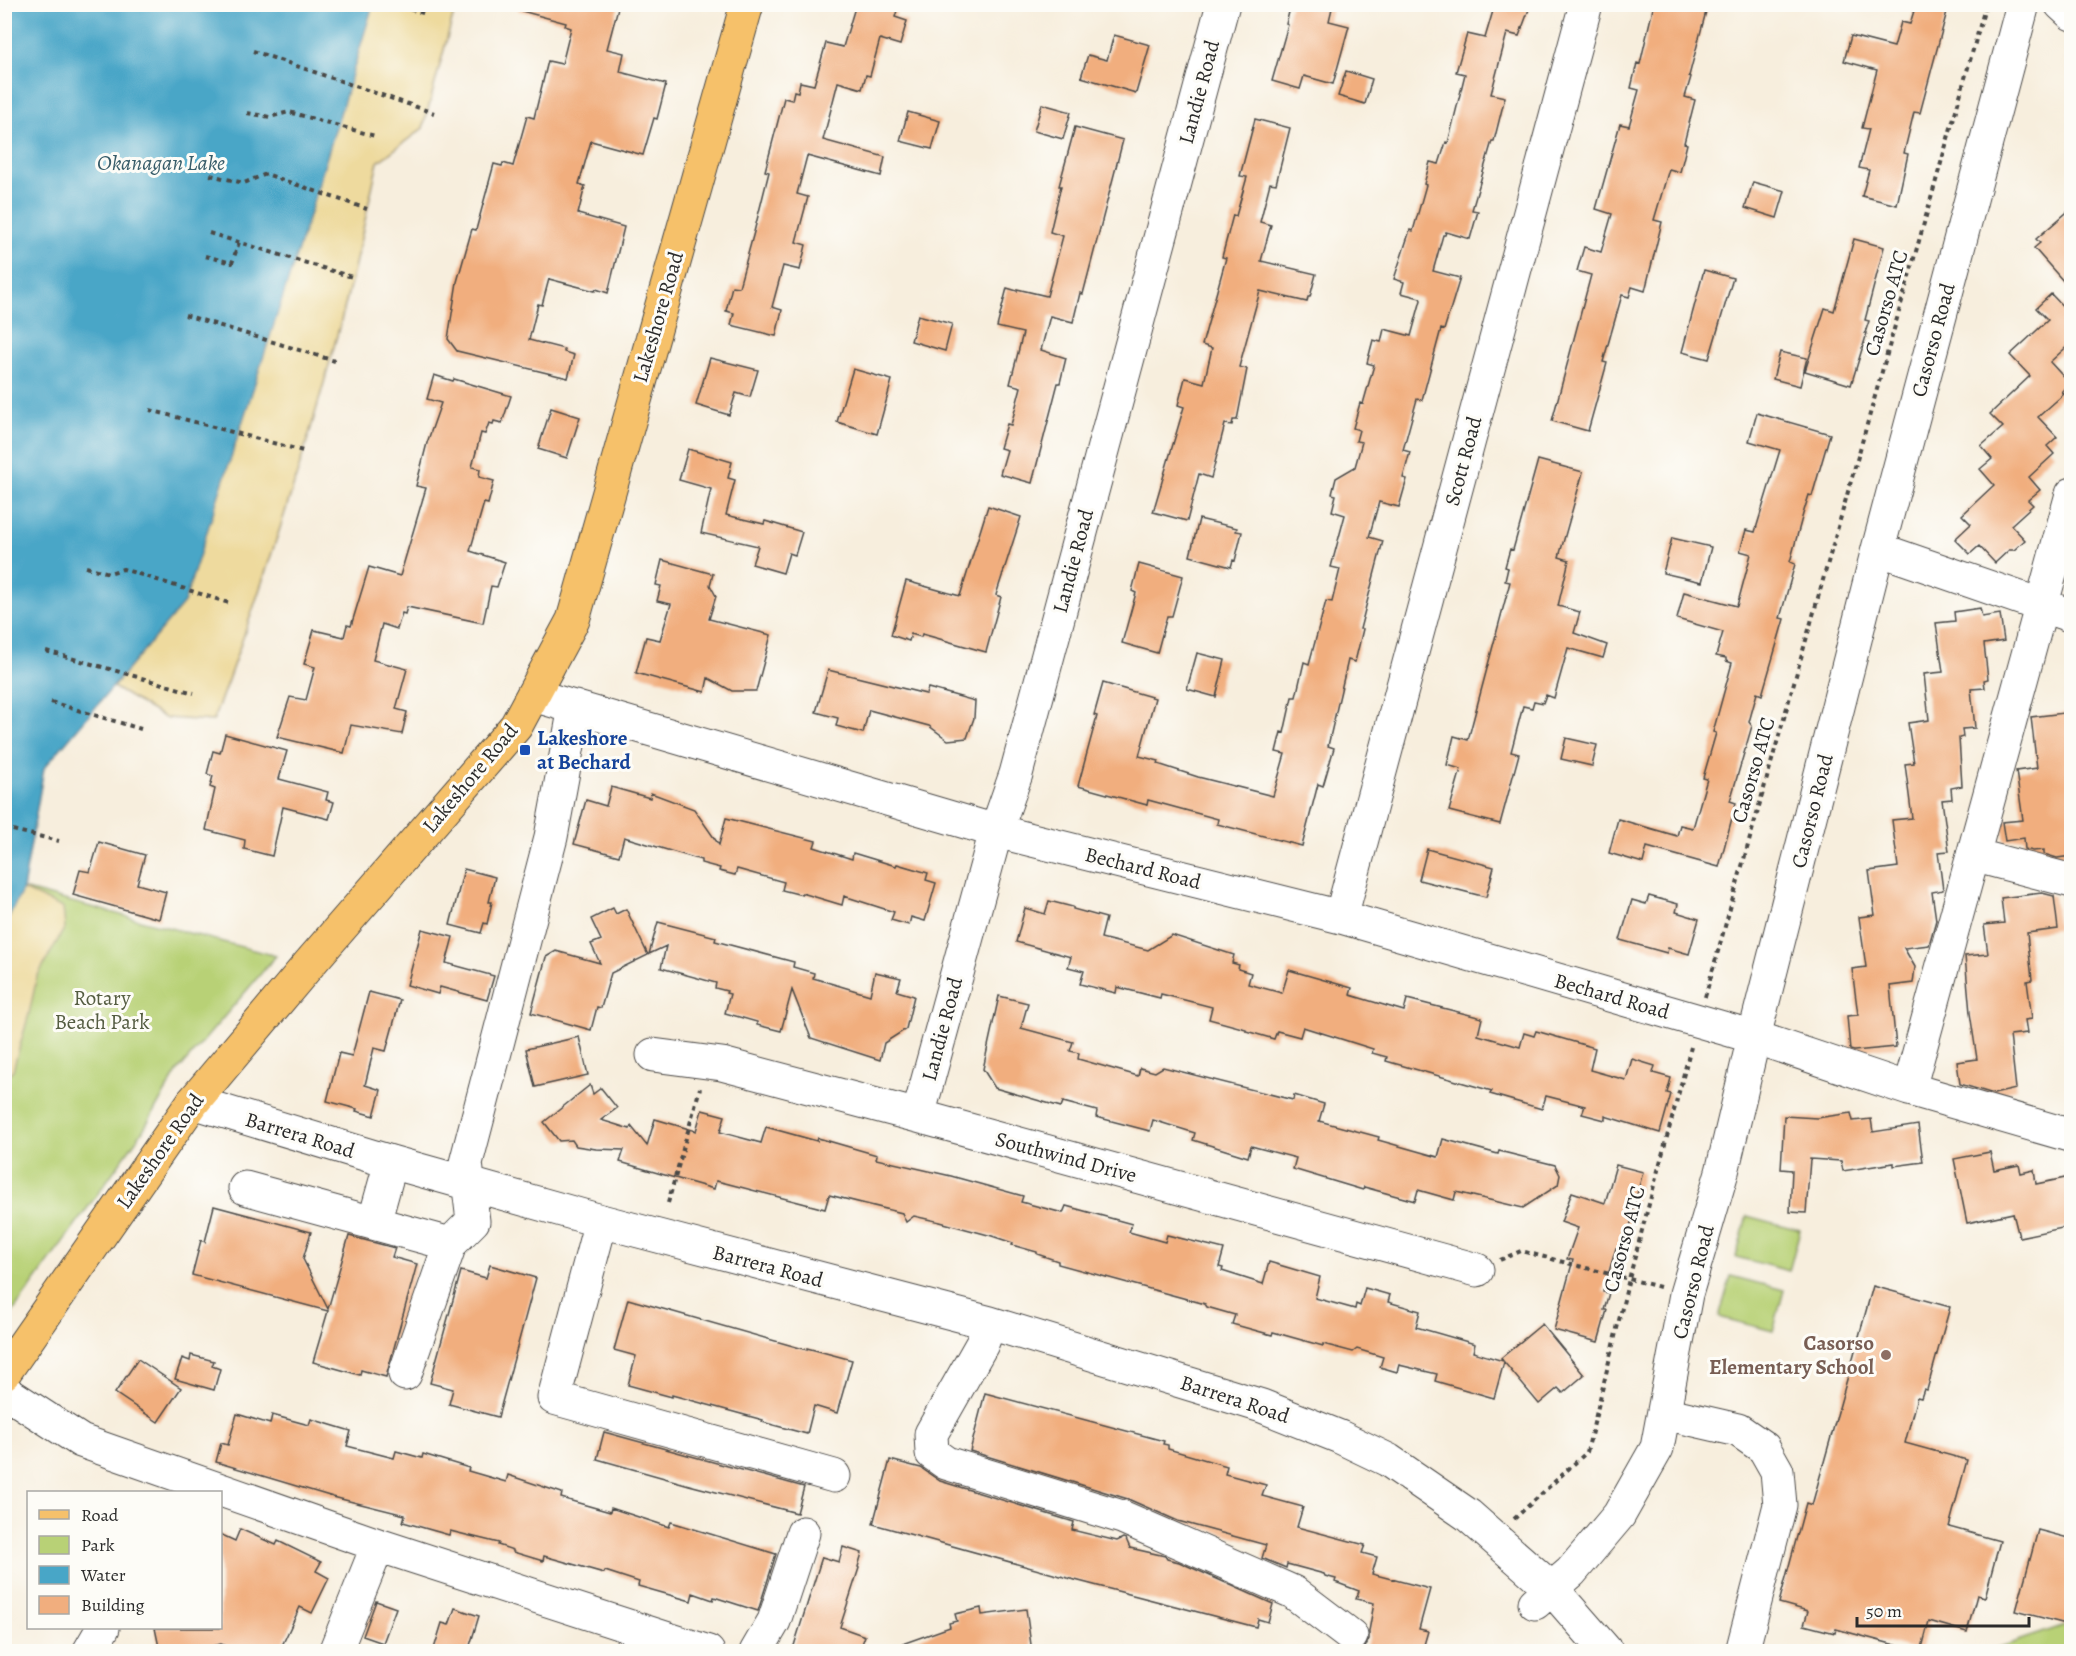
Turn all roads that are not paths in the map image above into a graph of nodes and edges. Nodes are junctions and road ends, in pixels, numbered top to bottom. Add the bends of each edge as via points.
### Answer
1 (747, 4) edge
2 (1222, 4) edge
3 (1586, 4) edge
4 (2023, 4) edge
5 (2061, 4) edge
6 (2072, 14) edge
7 (2072, 494) edge
8 (1878, 549) junction
9 (2041, 605) junction
10 (2072, 616) edge
11 (533, 695) junction
12 (574, 708) junction
13 (996, 831) junction
14 (1973, 855) junction
15 (2072, 881) edge
16 (1341, 917) junction
17 (1754, 1037) junction
18 (653, 1055) dead end
19 (1909, 1089) junction
20 (193, 1102) junction
21 (918, 1116) junction
22 (2072, 1136) edge
23 (391, 1162) junction
24 (468, 1184) junction
25 (245, 1188) dead end
26 (601, 1221) junction
27 (374, 1223) junction
28 (450, 1244) junction
29 (1477, 1270) road end
30 (990, 1323) junction
31 (4, 1373) edge
32 (405, 1374) dead end
33 (4, 1390) edge
34 (1664, 1413) junction
35 (834, 1476) dead end
36 (803, 1533) dead end
37 (378, 1545) junction
38 (1544, 1596) junction
39 (102, 1629) edge
40 (1351, 1636) dead end
41 (89, 1652) edge
42 (335, 1652) edge
43 (708, 1652) edge
44 (756, 1652) edge
45 (1578, 1652) edge
46 (1607, 1652) edge
47 (1742, 1652) edge

1 - 11 main road, Lakeshore Road via 573,620
2 - 13 street, Landie Road via 1016,774
3 - 16 street, Scott Road
4 - 8 street, Casorso Road
5 - 6 street
7 - 9 street
8 - 9 street
8 - 17 street, Casorso Road
9 - 10 street
9 - 14 street
11 - 12 street, Bechard Road
11 - 20 main road, Lakeshore Road via 516,726
12 - 13 street, Bechard Road
12 - 24 street via 551,837 466,1163
13 - 16 street, Bechard Road
13 - 21 street, Landie Road
14 - 15 street
14 - 19 street
16 - 17 street, Bechard Road
17 - 19 street, Bechard Road
17 - 34 street, Casorso Road via 1722,1172 1686,1294
18 - 21 street, Southwind Drive via 722,1064
19 - 22 street, Bechard Road
20 - 23 street, Barrera Road
20 - 31 main road, Lakeshore Road
21 - 29 street, Southwind Drive
23 - 24 street, Barrera Road
23 - 27 street
24 - 26 street, Barrera Road
24 - 28 street via 473,1221
25 - 27 street
26 - 30 street, Barrera Road
26 - 35 street via 554,1398
27 - 28 street
28 - 32 street
30 - 38 street, Barrera Road via 1262,1406 1340,1437 1377,1475
30 - 40 street via 931,1434 932,1453 946,1463 1122,1517 1272,1582 1293,1592
33 - 37 street via 81,1441
34 - 38 street, Casorso Road via 1657,1448 1619,1515 1571,1572
34 - 47 street via 1738,1430 1764,1448 1777,1471 1780,1505
36 - 44 street via 774,1621
37 - 42 street
37 - 43 street
38 - 45 street
38 - 46 street
39 - 41 street

